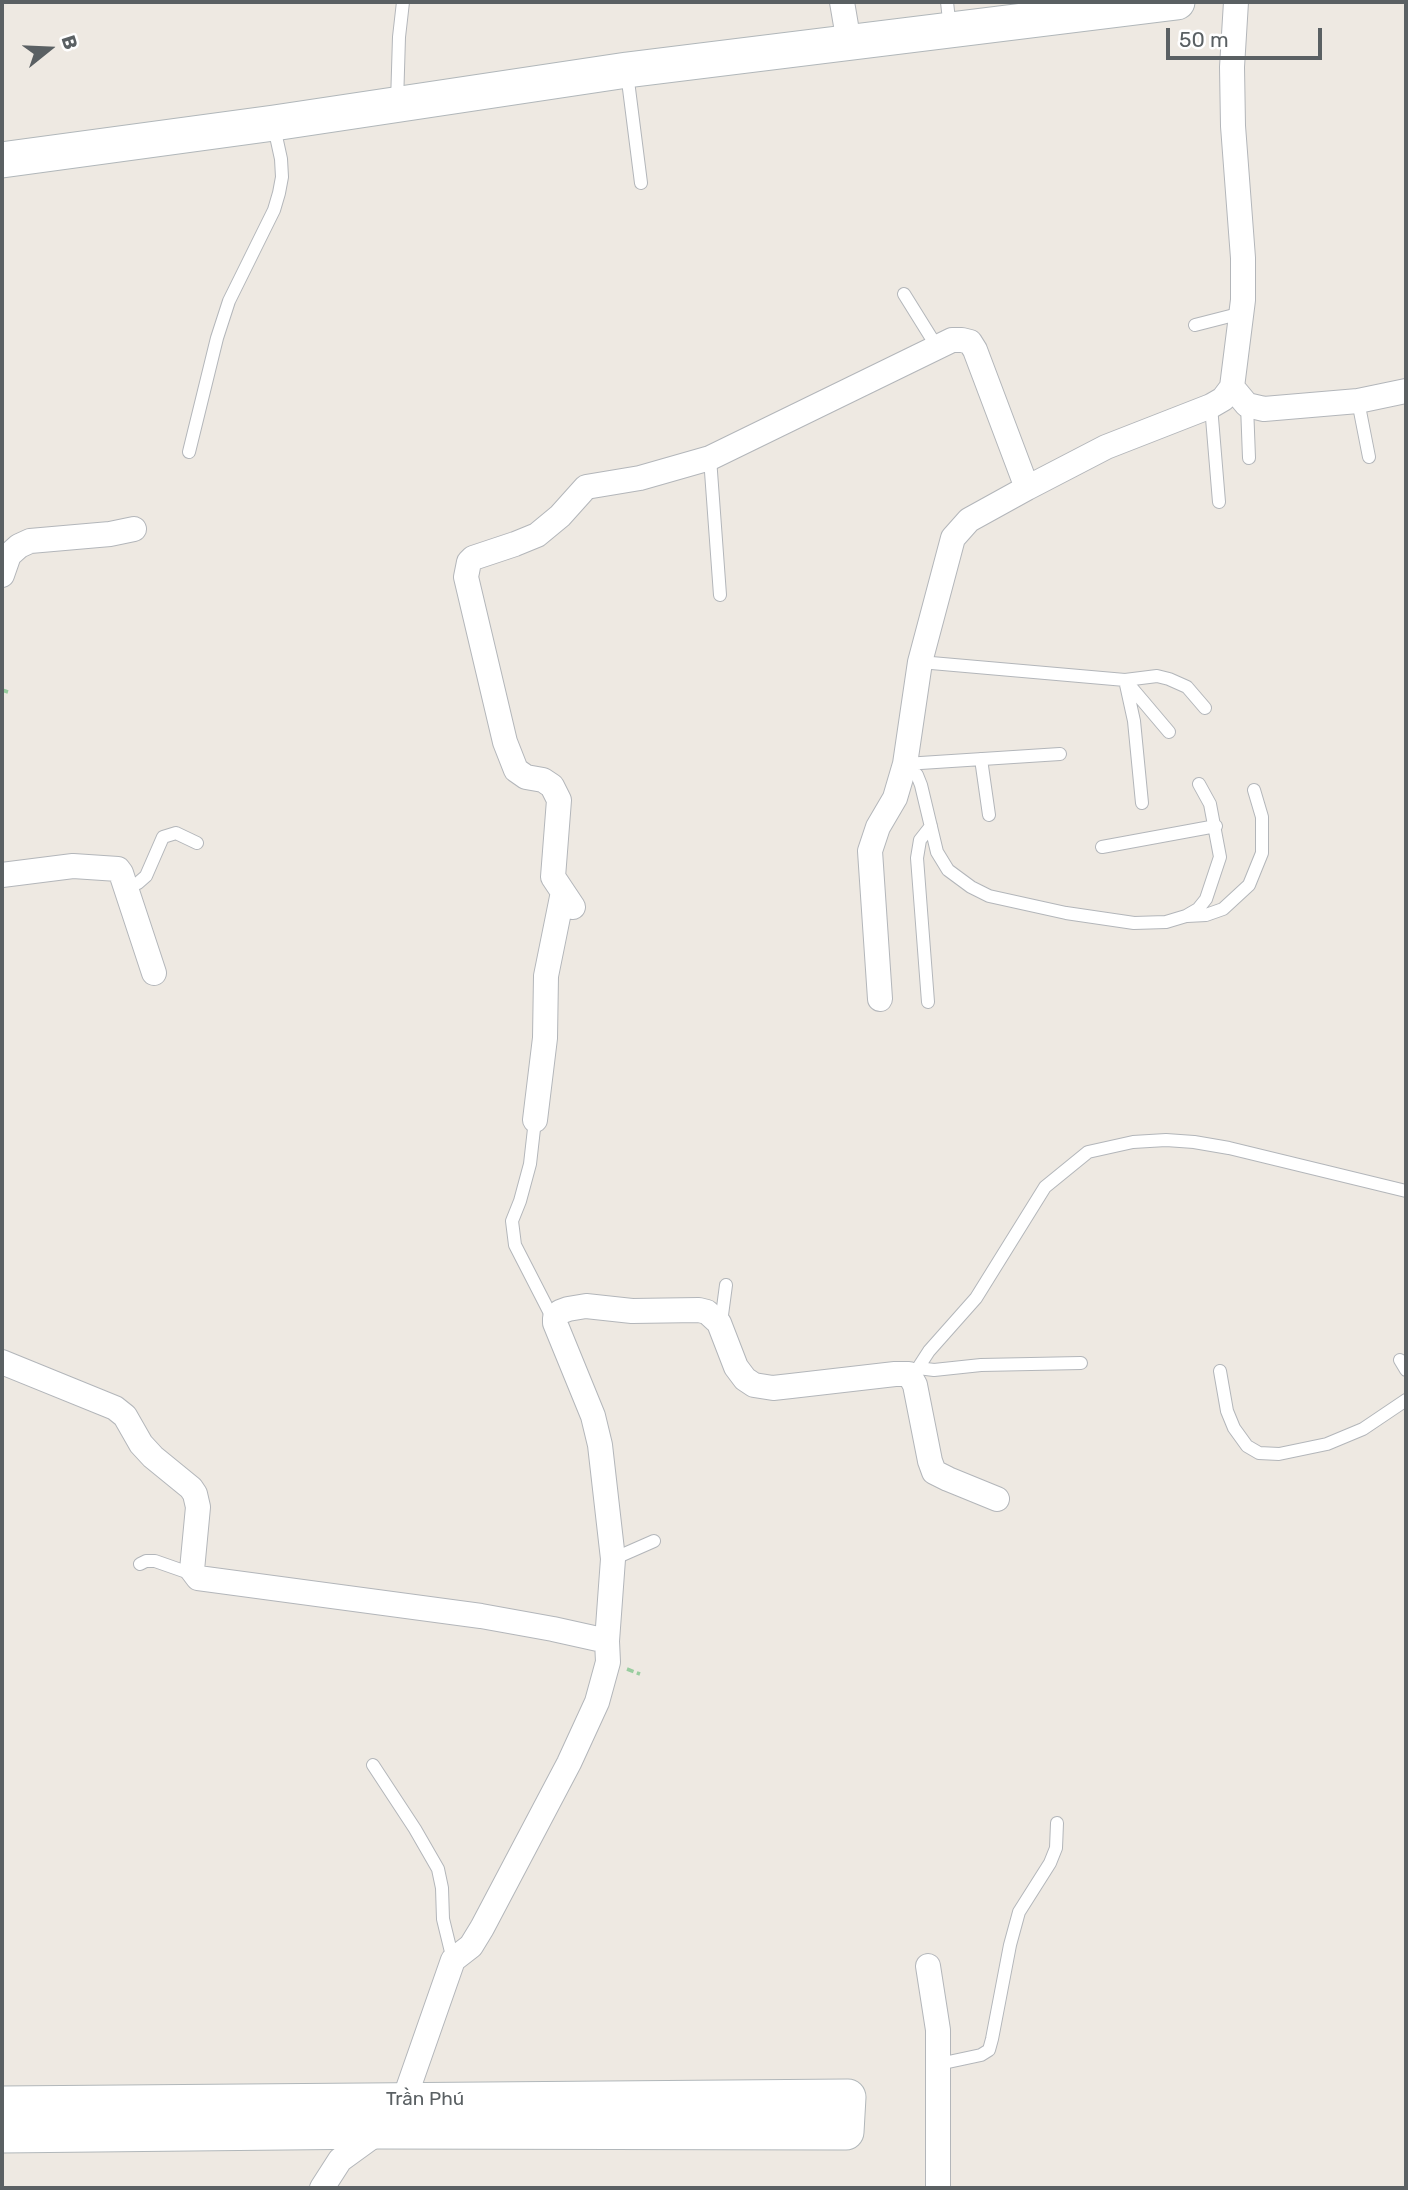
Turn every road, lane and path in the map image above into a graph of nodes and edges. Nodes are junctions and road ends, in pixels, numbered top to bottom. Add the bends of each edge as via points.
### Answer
1 (403, 2) edge
2 (842, 2) edge
3 (1177, 2) edge
4 (1236, 2) edge
5 (948, 15) edge
6 (849, 44) junction
7 (627, 70) junction
8 (397, 105) junction
9 (274, 123) junction
10 (2, 160) edge
11 (641, 183) dead end
12 (904, 293) dead end
13 (1242, 313) junction
14 (1195, 325) dead end
15 (937, 347) junction
16 (1406, 391) edge
17 (1239, 396) junction
18 (1358, 401) junction
19 (1211, 406) junction
20 (189, 452) dead end
21 (1369, 457) dead end
22 (710, 458) junction
23 (1249, 458) dead end
24 (1027, 488) junction
25 (1219, 502) dead end
26 (134, 529) dead end
27 (2, 575) edge
28 (720, 595) dead end
29 (920, 662) junction
30 (1125, 680) junction
31 (2, 690) edge
32 (8, 692) dead end
33 (1205, 708) dead end
34 (1169, 732) dead end
35 (1060, 754) dead end
36 (981, 759) junction
37 (905, 764) junction
38 (1199, 784) dead end
39 (1254, 790) dead end
40 (1142, 803) dead end
41 (989, 815) dead end
42 (931, 826) junction
43 (1216, 826) junction
44 (197, 843) dead end
45 (1102, 847) dead end
46 (2, 875) edge
47 (126, 888) junction
48 (1186, 916) junction
49 (154, 972) dead end
50 (880, 999) dead end
51 (928, 1002) dead end
52 (535, 1121) joint
53 (1406, 1191) edge
54 (726, 1285) dead end
55 (555, 1323) junction
56 (719, 1323) junction
57 (2, 1362) edge
58 (1081, 1363) dead end
59 (914, 1371) junction
60 (1220, 1371) dead end
61 (1406, 1401) edge
62 (996, 1499) dead end
63 (654, 1541) dead end
64 (613, 1559) junction
65 (140, 1564) dead end
66 (195, 1575) junction
67 (607, 1641) junction
68 (373, 1765) dead end
69 (1057, 1823) dead end
70 (453, 1960) junction
71 (928, 1966) dead end
72 (939, 2064) junction
73 (404, 2100) junction
74 (2, 2104) edge
75 (380, 2131) junction
76 (2, 2135) edge
77 (322, 2188) edge
78 (938, 2188) edge

1 - 8 lane
2 - 6 street
3 - 5 main road via 1005,18
4 - 13 street via 1233,126 1243,258
5 - 6 main road
6 - 7 main road
7 - 8 main road
7 - 11 lane
8 - 9 main road
9 - 10 main road
9 - 20 lane via 281,159 279,193 229,301
12 - 15 lane
13 - 14 lane
13 - 17 street
15 - 22 street
15 - 24 street via 952,340 970,342
16 - 18 street
17 - 18 street via 1264,409
17 - 19 street
17 - 23 lane
18 - 21 lane
19 - 24 street via 1106,447
19 - 25 lane
22 - 28 lane
22 - 52 street via 640,478 586,487 537,535 469,562 466,577 508,750 516,770 552,786 558,800 553,877 568,899 546,976
24 - 29 street via 970,520 953,538
26 - 27 street via 30,541 9,555
29 - 30 lane
29 - 37 street
30 - 33 lane via 1169,679 1187,687
30 - 34 lane
30 - 40 lane
31 - 32 path
35 - 36 lane
36 - 37 lane
36 - 41 lane
37 - 42 lane via 917,775
37 - 50 street via 870,851
38 - 43 lane
39 - 48 lane via 1262,817 1262,853 1250,885 1223,909
42 - 48 lane via 937,852 948,870 989,895 1134,923
42 - 51 lane via 920,840 917,858
43 - 45 lane
43 - 48 lane via 1220,857 1215,878 1206,899
44 - 47 lane via 176,833 163,837 146,876
46 - 47 street via 73,866 112,867 121,873
47 - 49 street
52 - 55 lane via 530,1164 512,1221 515,1245
53 - 59 lane via 1194,1142 1133,1142 1088,1152 1045,1187 976,1298
54 - 56 lane
55 - 56 street via 560,1312 586,1306 699,1310
55 - 64 street via 593,1416
56 - 59 street via 736,1367 754,1385 782,1387
57 - 66 street via 115,1408 153,1457 191,1488 198,1507
58 - 59 lane
59 - 62 street via 934,1472
60 - 61 lane via 1234,1427 1247,1446 1259,1453 1279,1454 1327,1444 1363,1429
63 - 64 lane
64 - 67 street
65 - 66 lane via 155,1561
66 - 67 street via 481,1616
67 - 70 street via 608,1662 597,1702 569,1763 482,1928 471,1946
68 - 70 lane via 438,1869
69 - 72 lane via 1050,1863 1019,1912 989,2050
70 - 73 street
71 - 72 street
72 - 78 street
73 - 74 main road, Trần Phú
73 - 75 street
73 - 75 main road, Trần Phú via 848,2097 846,2132
75 - 76 main road, Trần Phú
75 - 77 street via 340,2160

